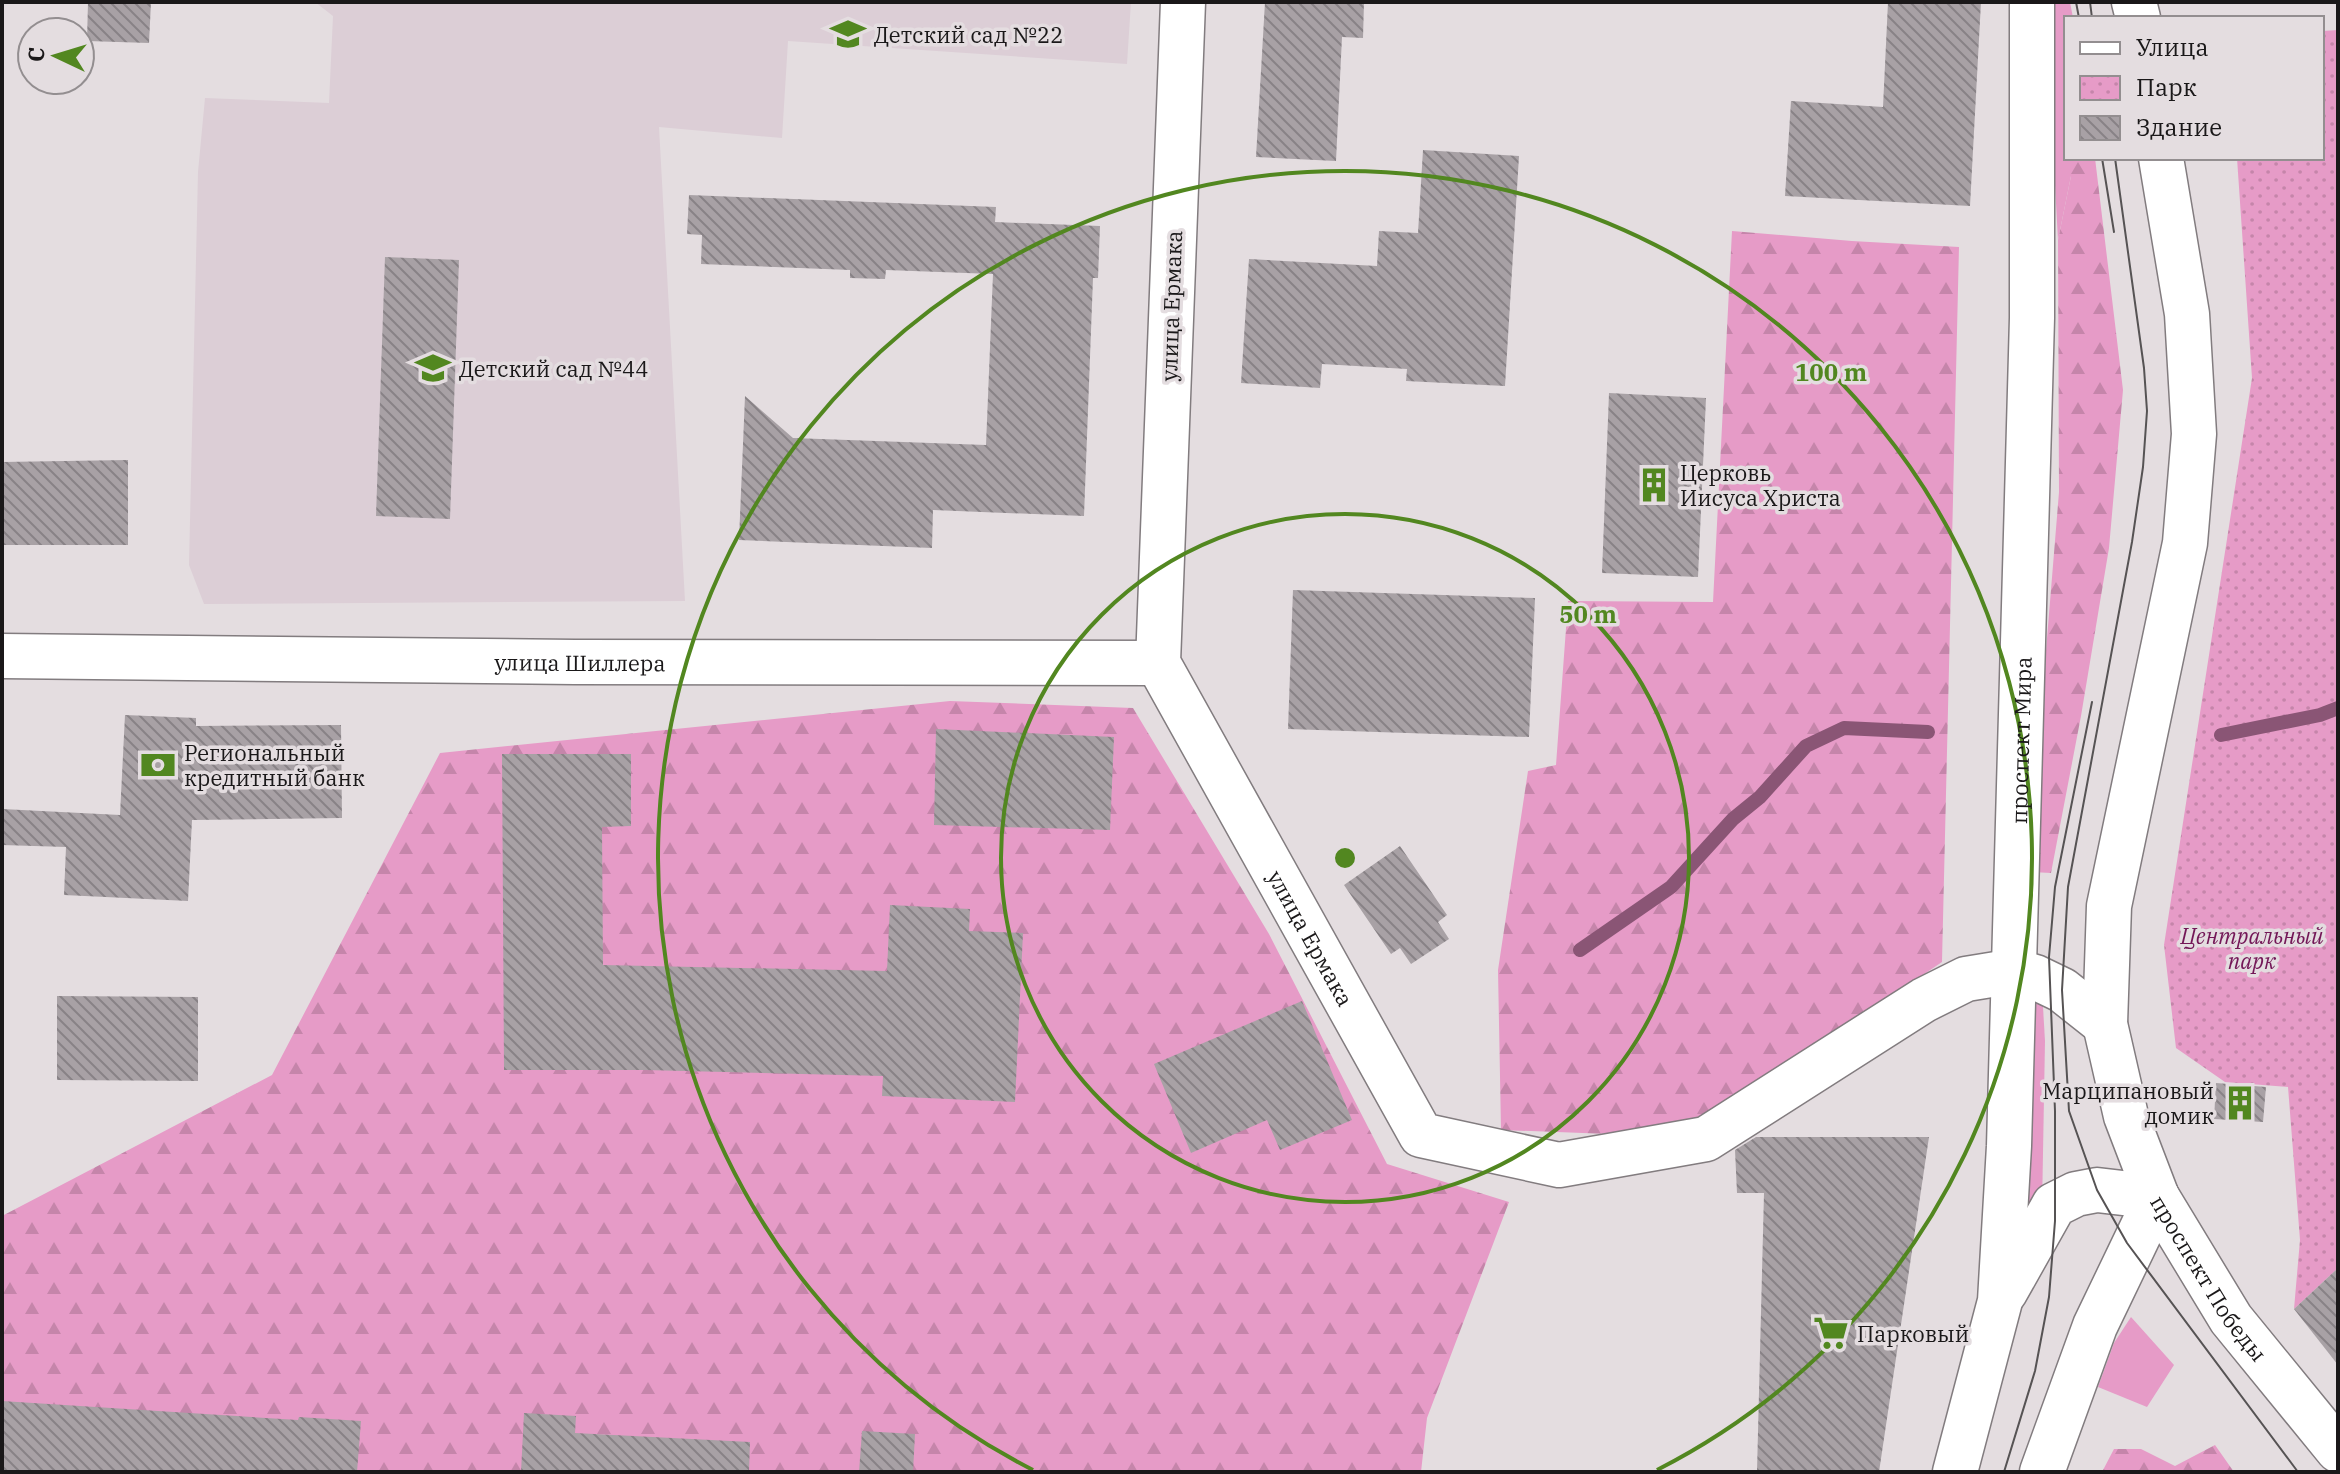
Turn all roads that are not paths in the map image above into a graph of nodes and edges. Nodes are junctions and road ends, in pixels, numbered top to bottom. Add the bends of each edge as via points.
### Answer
1 (1183, 2) edge
2 (2032, 2) edge
3 (2161, 160) edge
4 (2, 656) edge
5 (1158, 663) junction
6 (2015, 971) junction
7 (2105, 1024) junction
8 (2157, 1197) junction
9 (2000, 1301) junction
10 (2338, 1450) edge
11 (1955, 1472) edge
12 (2042, 1472) edge

1 - 5 main road, улица Ермака
2 - 6 main road, проспект Мира via 2032,318
3 - 7 main road via 2187,314 2194,434 2185,543 2109,906
4 - 5 main road, улица Шиллера
5 - 6 main road, улица Ермака via 1421,1135 1559,1165 1706,1139 1924,1000 1966,979
6 - 7 main road via 2062,990
6 - 9 main road, проспект Мира
7 - 8 main road via 2126,1116
8 - 9 main road, проспект Победы via 2097,1190 2054,1205
8 - 10 main road, проспект Победы via 2231,1319
8 - 12 main road via 2095,1326
9 - 11 main road, проспект Мира

